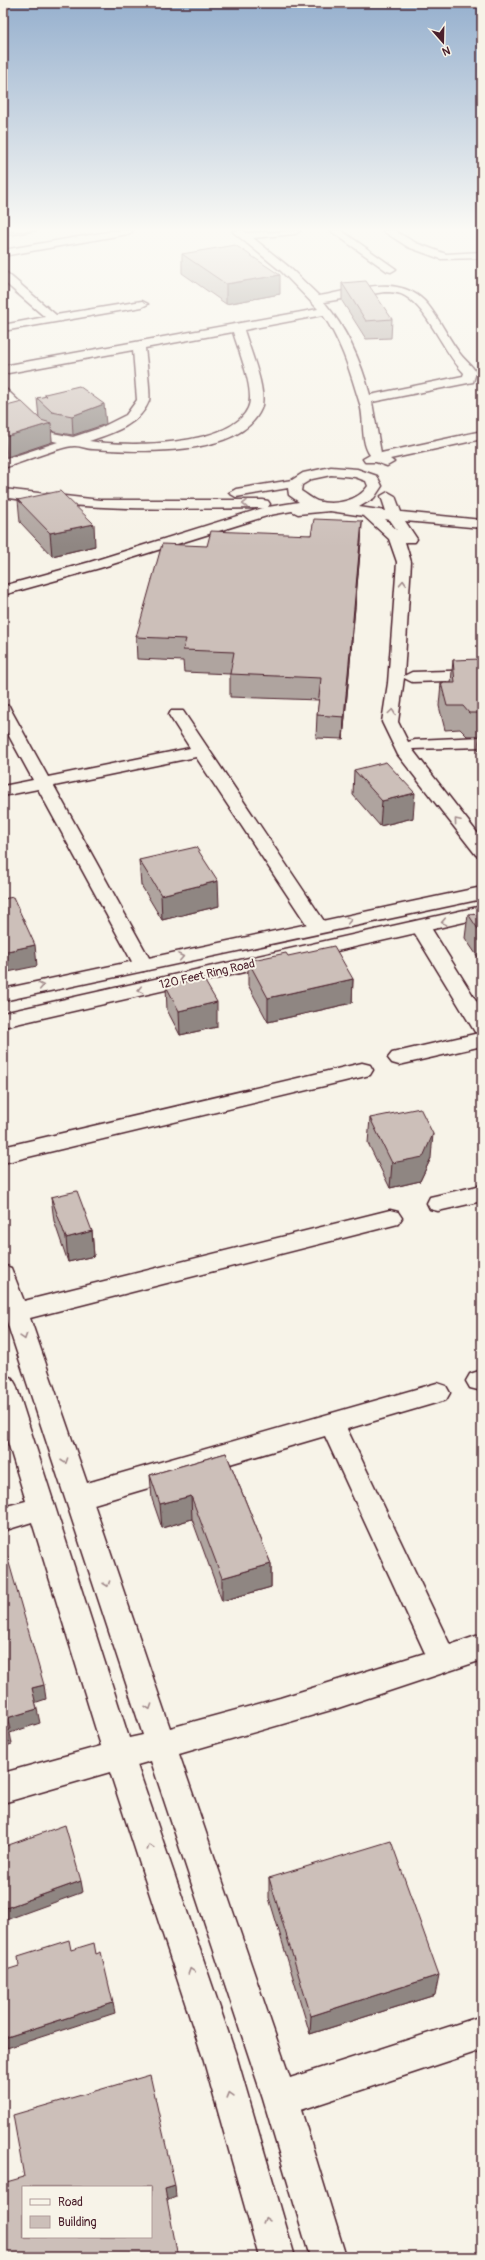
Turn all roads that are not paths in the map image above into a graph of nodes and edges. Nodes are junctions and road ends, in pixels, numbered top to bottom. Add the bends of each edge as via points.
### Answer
1 (185, 336) edge
2 (240, 336) edge
3 (341, 336) edge
4 (442, 336) edge
5 (139, 345) junction
6 (3, 370) edge
7 (3, 393) edge
8 (364, 400) junction
9 (482, 435) edge
10 (482, 441) edge
11 (73, 442) junction
12 (382, 460) junction
13 (3, 464) edge
14 (331, 471) junction
15 (374, 482) junction
16 (296, 483) junction
17 (3, 489) edge
18 (3, 493) edge
19 (388, 496) junction
20 (312, 504) junction
21 (330, 507) junction
22 (369, 513) junction
23 (395, 516) junction
24 (482, 517) edge
25 (233, 520) junction
26 (482, 524) edge
27 (3, 590) edge
28 (482, 675) edge
29 (412, 677) junction
30 (3, 710) edge
31 (177, 715) dead end
32 (482, 742) edge
33 (415, 745) junction
34 (200, 752) junction
35 (42, 782) junction
36 (3, 791) edge
37 (482, 831) edge
38 (482, 851) edge
39 (482, 893) edge
40 (482, 912) edge
41 (318, 927) junction
42 (421, 927) junction
43 (143, 965) junction
44 (3, 995) edge
45 (3, 1020) edge
46 (482, 1027) edge
47 (482, 1039) edge
48 (399, 1058) dead end
49 (362, 1070) dead end
50 (3, 1155) edge
51 (482, 1193) edge
52 (438, 1203) dead end
53 (390, 1218) dead end
54 (3, 1274) edge
55 (16, 1312) junction
56 (3, 1384) edge
57 (437, 1393) dead end
58 (332, 1424) junction
59 (78, 1497) junction
60 (42, 1508) junction
61 (3, 1519) edge
62 (482, 1647) edge
63 (443, 1661) junction
64 (162, 1744) junction
65 (119, 1755) junction
66 (3, 1788) edge
67 (482, 2032) edge
68 (280, 2099) junction
69 (277, 2257) edge
70 (328, 2257) edge

1 - 5 street
2 - 11 street via 256,390 255,408 241,427 208,442 147,448
3 - 8 street via 348,348
4 - 8 street via 454,355 470,372 469,379
5 - 6 street
5 - 11 street via 143,400 130,418
7 - 11 street via 49,436
8 - 12 street via 371,443
9 - 12 street
10 - 12 street
11 - 13 street
12 - 14 street
12 - 15 street via 374,472
14 - 15 street via 357,473
14 - 16 street via 308,476
15 - 19 street
15 - 21 street via 369,496 358,503
16 - 17 street via 254,492 140,501 72,498
16 - 20 street via 294,492
20 -> 18 street via 115,505 38,499
19 - 23 street
19 - 24 street via 420,512
20 - 21 street
20 - 25 street
21 - 22 street
21 - 25 street
22 - 23 street
38 -> 22 street via 404,752 390,722 396,683 404,562 402,548 394,533
23 - 26 street
23 - 29 street via 414,547 417,562
25 - 27 street via 95,565
28 - 29 street
29 - 33 street via 405,722
30 - 35 street
31 - 34 street
32 - 33 street
33 - 37 street
34 - 35 street
34 - 41 street
35 - 36 street
35 - 43 street
41 -> 39 street, 120 Feet Ring Road
40 -> 42 street, 120 Feet Ring Road
43 -> 41 street, 120 Feet Ring Road
42 -> 45 street, 120 Feet Ring Road
42 - 46 street
44 -> 43 street, 120 Feet Ring Road
47 - 48 street
49 - 50 street
51 - 52 street
53 - 55 street
54 - 55 street
55 -> 59 street
56 - 60 street
57 - 58 street
58 - 59 street
58 - 63 street
59 -> 64 street
60 - 61 street
60 - 65 street
62 - 63 street
63 - 64 street via 251,1720
64 - 65 street
64 - 68 street
65 - 66 street
69 -> 65 street via 220,2058
67 - 68 street
68 - 70 street

